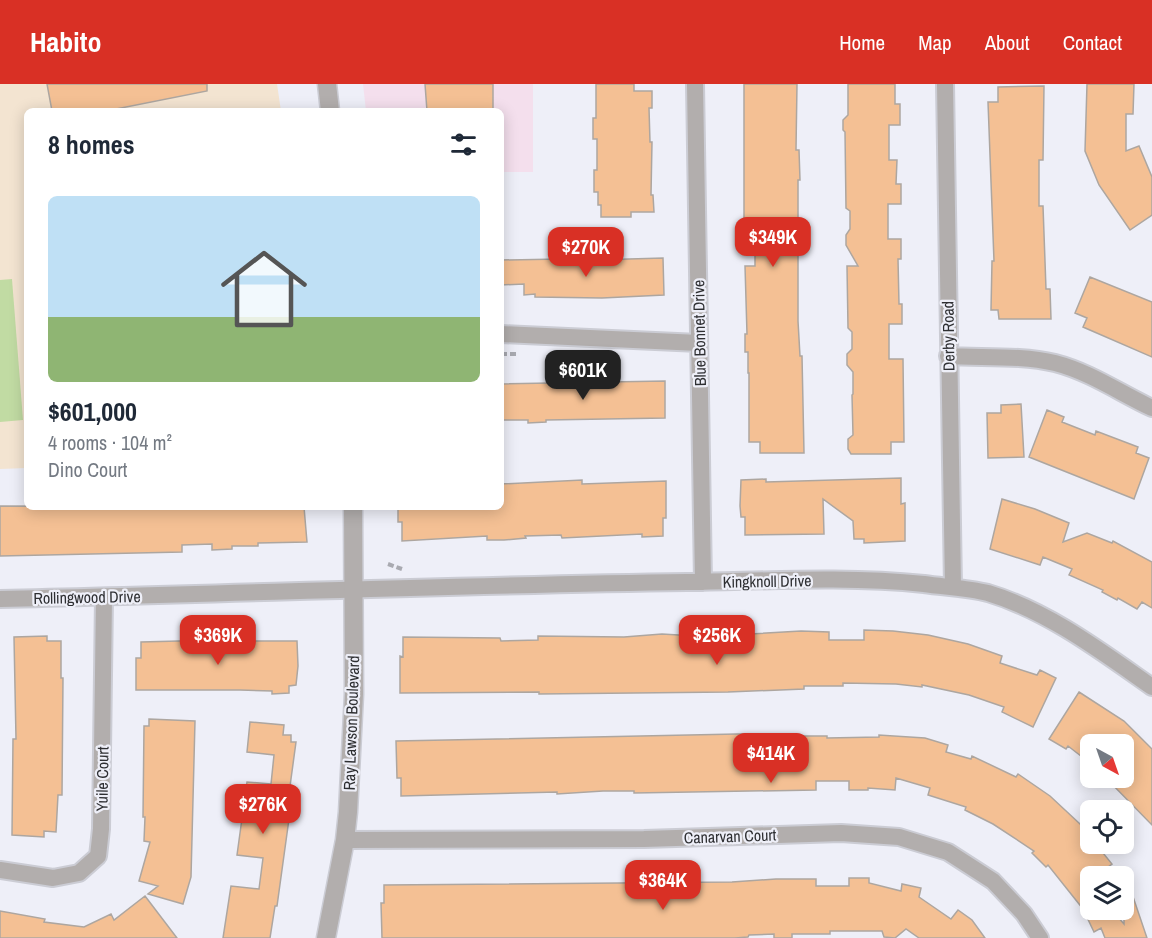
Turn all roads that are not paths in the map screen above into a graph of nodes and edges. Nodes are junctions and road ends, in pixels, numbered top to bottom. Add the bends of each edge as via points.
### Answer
1 (327, 84) edge
2 (695, 84) edge
3 (945, 84) edge
4 (330, 108) edge
5 (504, 334) edge
6 (699, 343) junction
7 (948, 357) junction
8 (1152, 408) edge
9 (353, 510) edge
10 (703, 582) junction
11 (953, 587) junction
12 (355, 590) junction
13 (104, 597) junction
14 (0, 599) edge
15 (1152, 687) edge
16 (345, 840) junction
17 (0, 870) edge
18 (326, 938) edge
19 (1040, 938) edge

1 - 4 street
2 - 6 street, Blue Bonnet Drive
3 - 7 street, Derby Road
5 - 6 street
6 - 10 street, Blue Bonnet Drive
7 - 8 street via 1057,364 1088,375
7 - 11 street, Derby Road
9 - 12 street, Ray Lawson Boulevard
10 - 11 street, Kingknoll Drive via 893,581
10 - 12 street, Kingknoll Drive
11 - 15 street, Kingknoll Drive via 1018,604 1066,630
12 - 13 street, Rollingwood Drive
12 - 16 street, Ray Lawson Boulevard via 354,694
13 - 14 street, Rollingwood Drive
13 - 17 street, Yuile Court via 98,856 79,873 53,878
16 - 18 street, Ray Lawson Boulevard
16 - 19 street, Canarvan Court via 644,839 841,833 899,837 948,852 993,881

